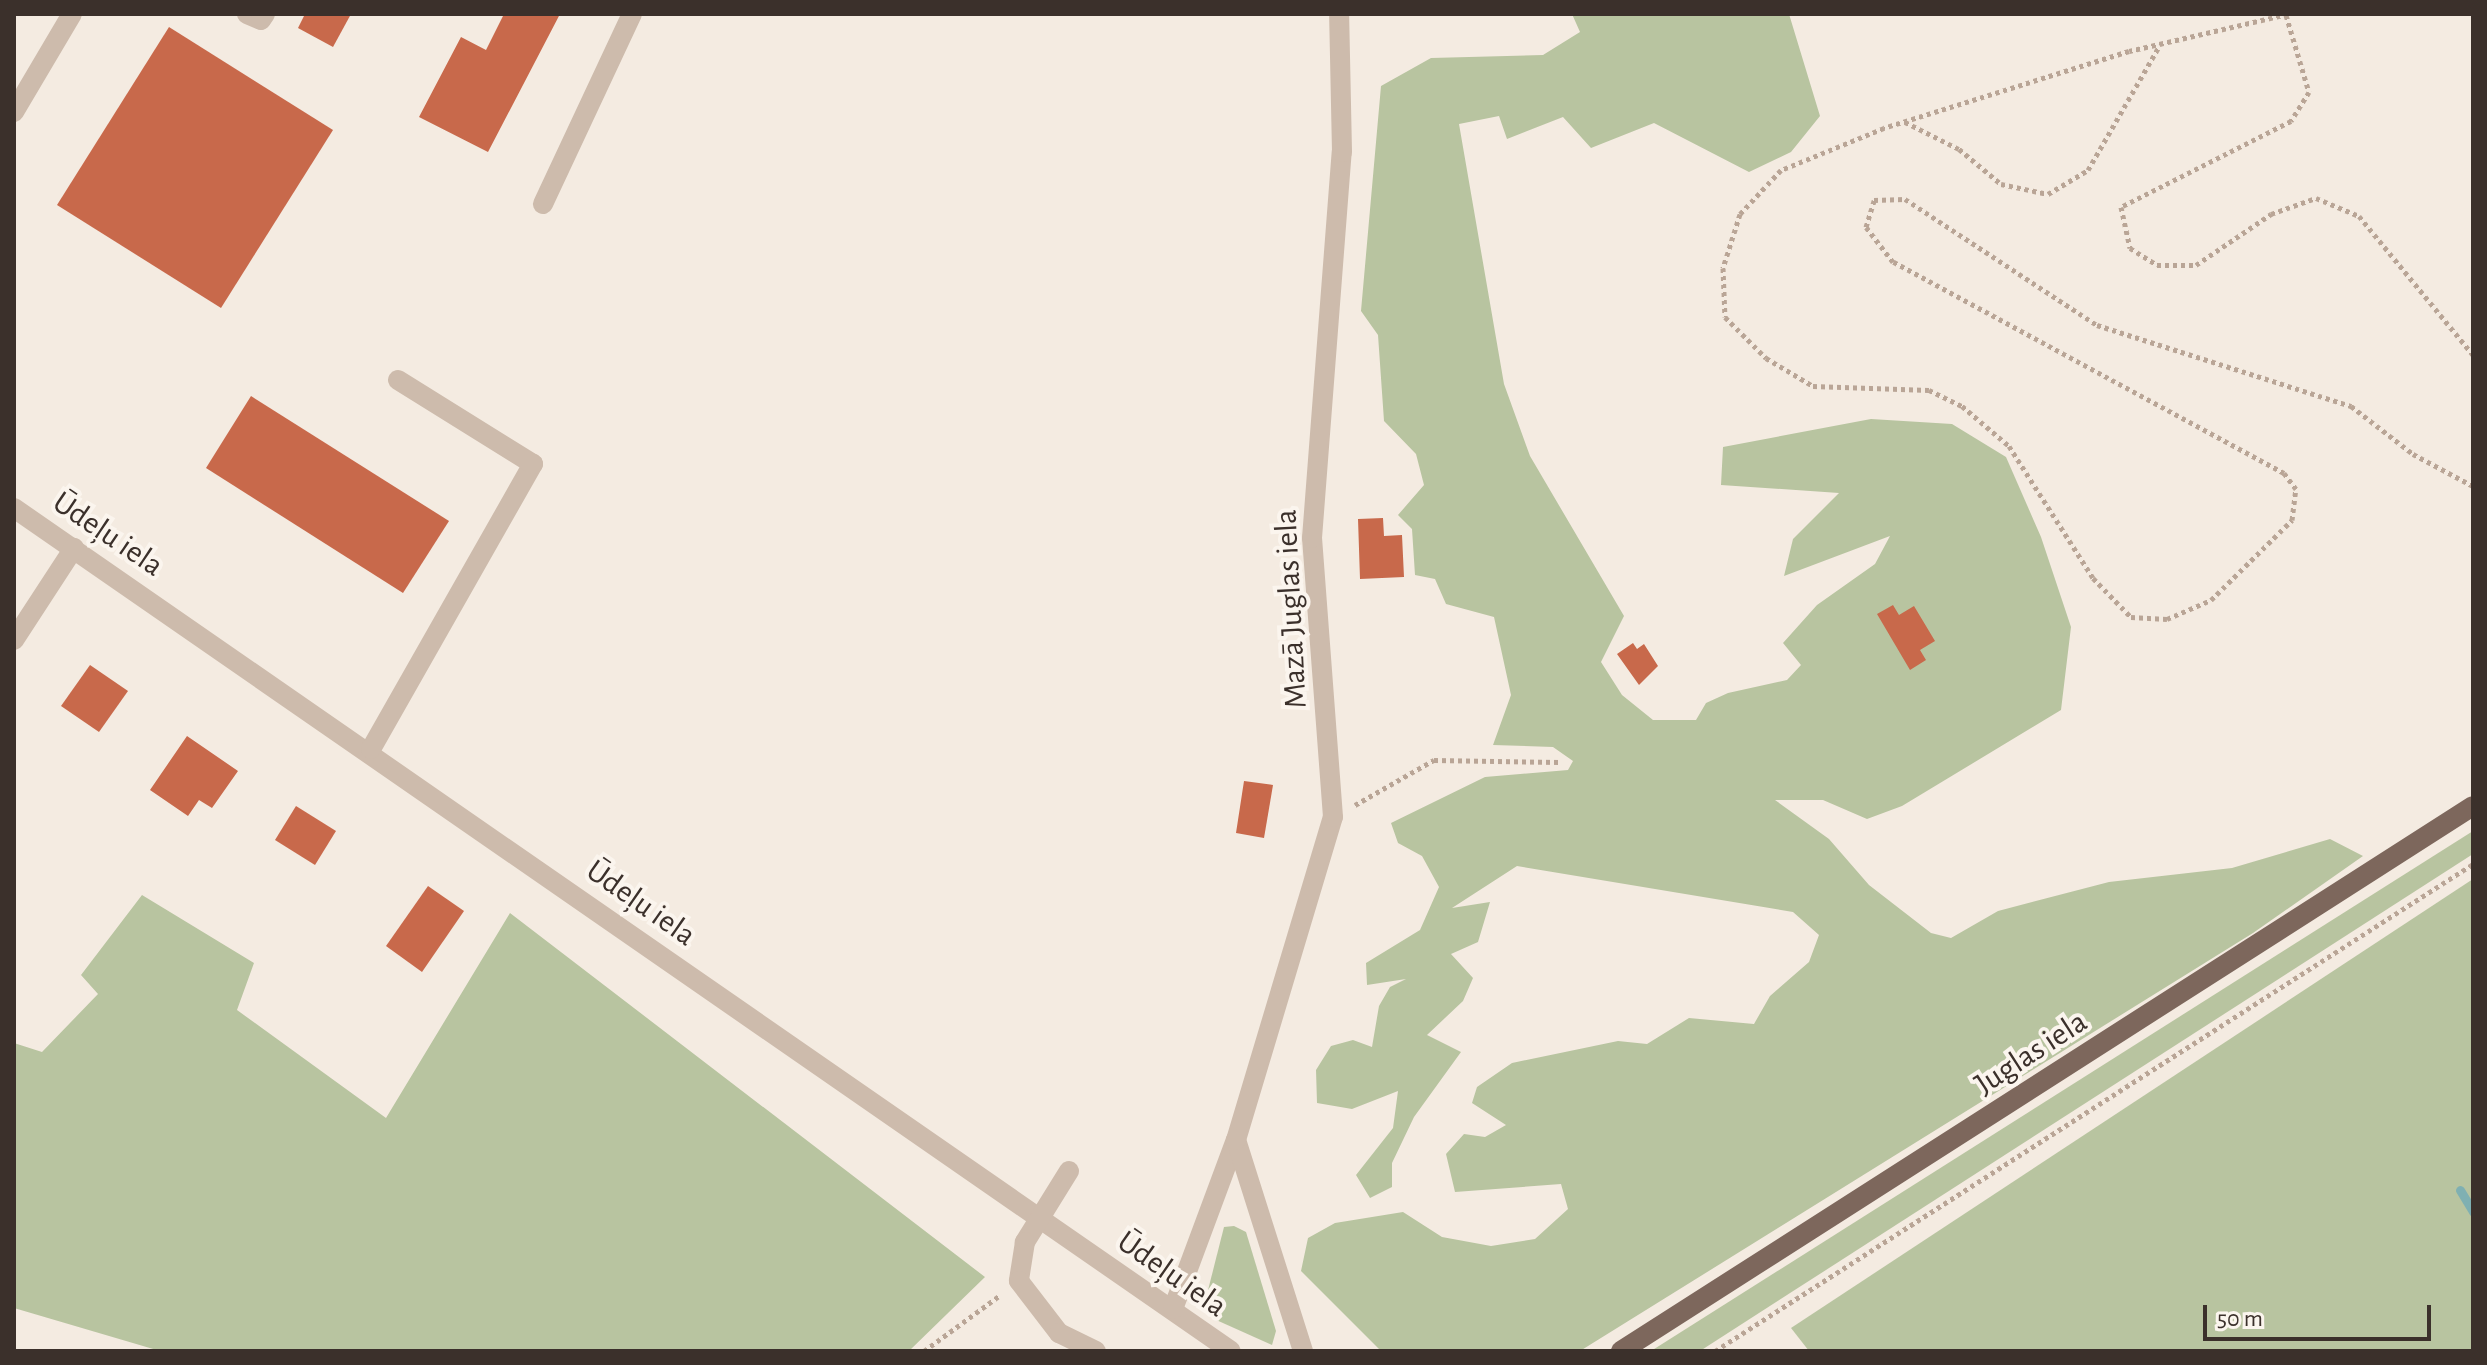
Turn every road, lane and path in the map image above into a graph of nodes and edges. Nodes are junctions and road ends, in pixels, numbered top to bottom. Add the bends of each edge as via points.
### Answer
1 (72, 14) edge
2 (247, 14) edge
3 (265, 14) edge
4 (632, 14) edge
5 (1339, 14) edge
6 (2287, 14) edge
7 (2161, 44) junction
8 (14, 112) edge
9 (1905, 122) junction
10 (543, 204) dead end
11 (2473, 355) edge
12 (398, 380) dead end
13 (2473, 486) edge
14 (14, 508) edge
15 (74, 548) junction
16 (14, 640) edge
17 (371, 749) junction
18 (1560, 762) dead end
19 (2473, 806) edge
20 (1333, 817) junction
21 (2473, 864) edge
22 (1236, 1140) junction
23 (1069, 1171) dead end
24 (1037, 1218) junction
25 (1019, 1281) junction
26 (1173, 1309) junction
27 (1225, 1350) edge
28 (924, 1351) edge
29 (1096, 1351) edge
30 (1303, 1351) edge
31 (1621, 1351) edge
32 (1715, 1351) edge

1 - 8 street
2 - 3 street via 261,20
4 - 10 street
5 - 20 street, Mazā Juglas iela via 1342,152 1312,538
6 - 7 path
6 - 11 path via 2309,92 2291,121 2121,207 2130,248 2157,265 2196,265 2271,214 2316,198 2359,216
7 - 9 path
7 - 9 path via 2088,170 2048,194 2001,184 1959,149
9 - 13 path via 1781,170 1760,192 1740,214 1723,268 1725,317 1766,358 1813,386 1929,390 1962,406 2009,446 2093,578 2131,617 2167,619 2211,600 2292,520 2296,489 2284,473 1893,262 1866,227 1874,200 1905,199 2097,325 2351,406 2413,454
12 - 17 street via 533,464
14 - 15 street, Ūdeļu iela
15 - 16 street
15 - 17 street, Ūdeļu iela
17 - 24 street, Ūdeļu iela
18 - 20 path via 1434,760
19 - 31 main road, Juglas iela
20 - 22 street, Mazā Juglas iela
21 - 32 path
22 - 26 street, Mazā Juglas iela
22 - 30 street
23 - 24 street
24 - 25 street
24 - 26 street, Ūdeļu iela
25 - 28 path
25 - 29 street via 1059,1333
26 - 27 street, Ūdeļu iela

